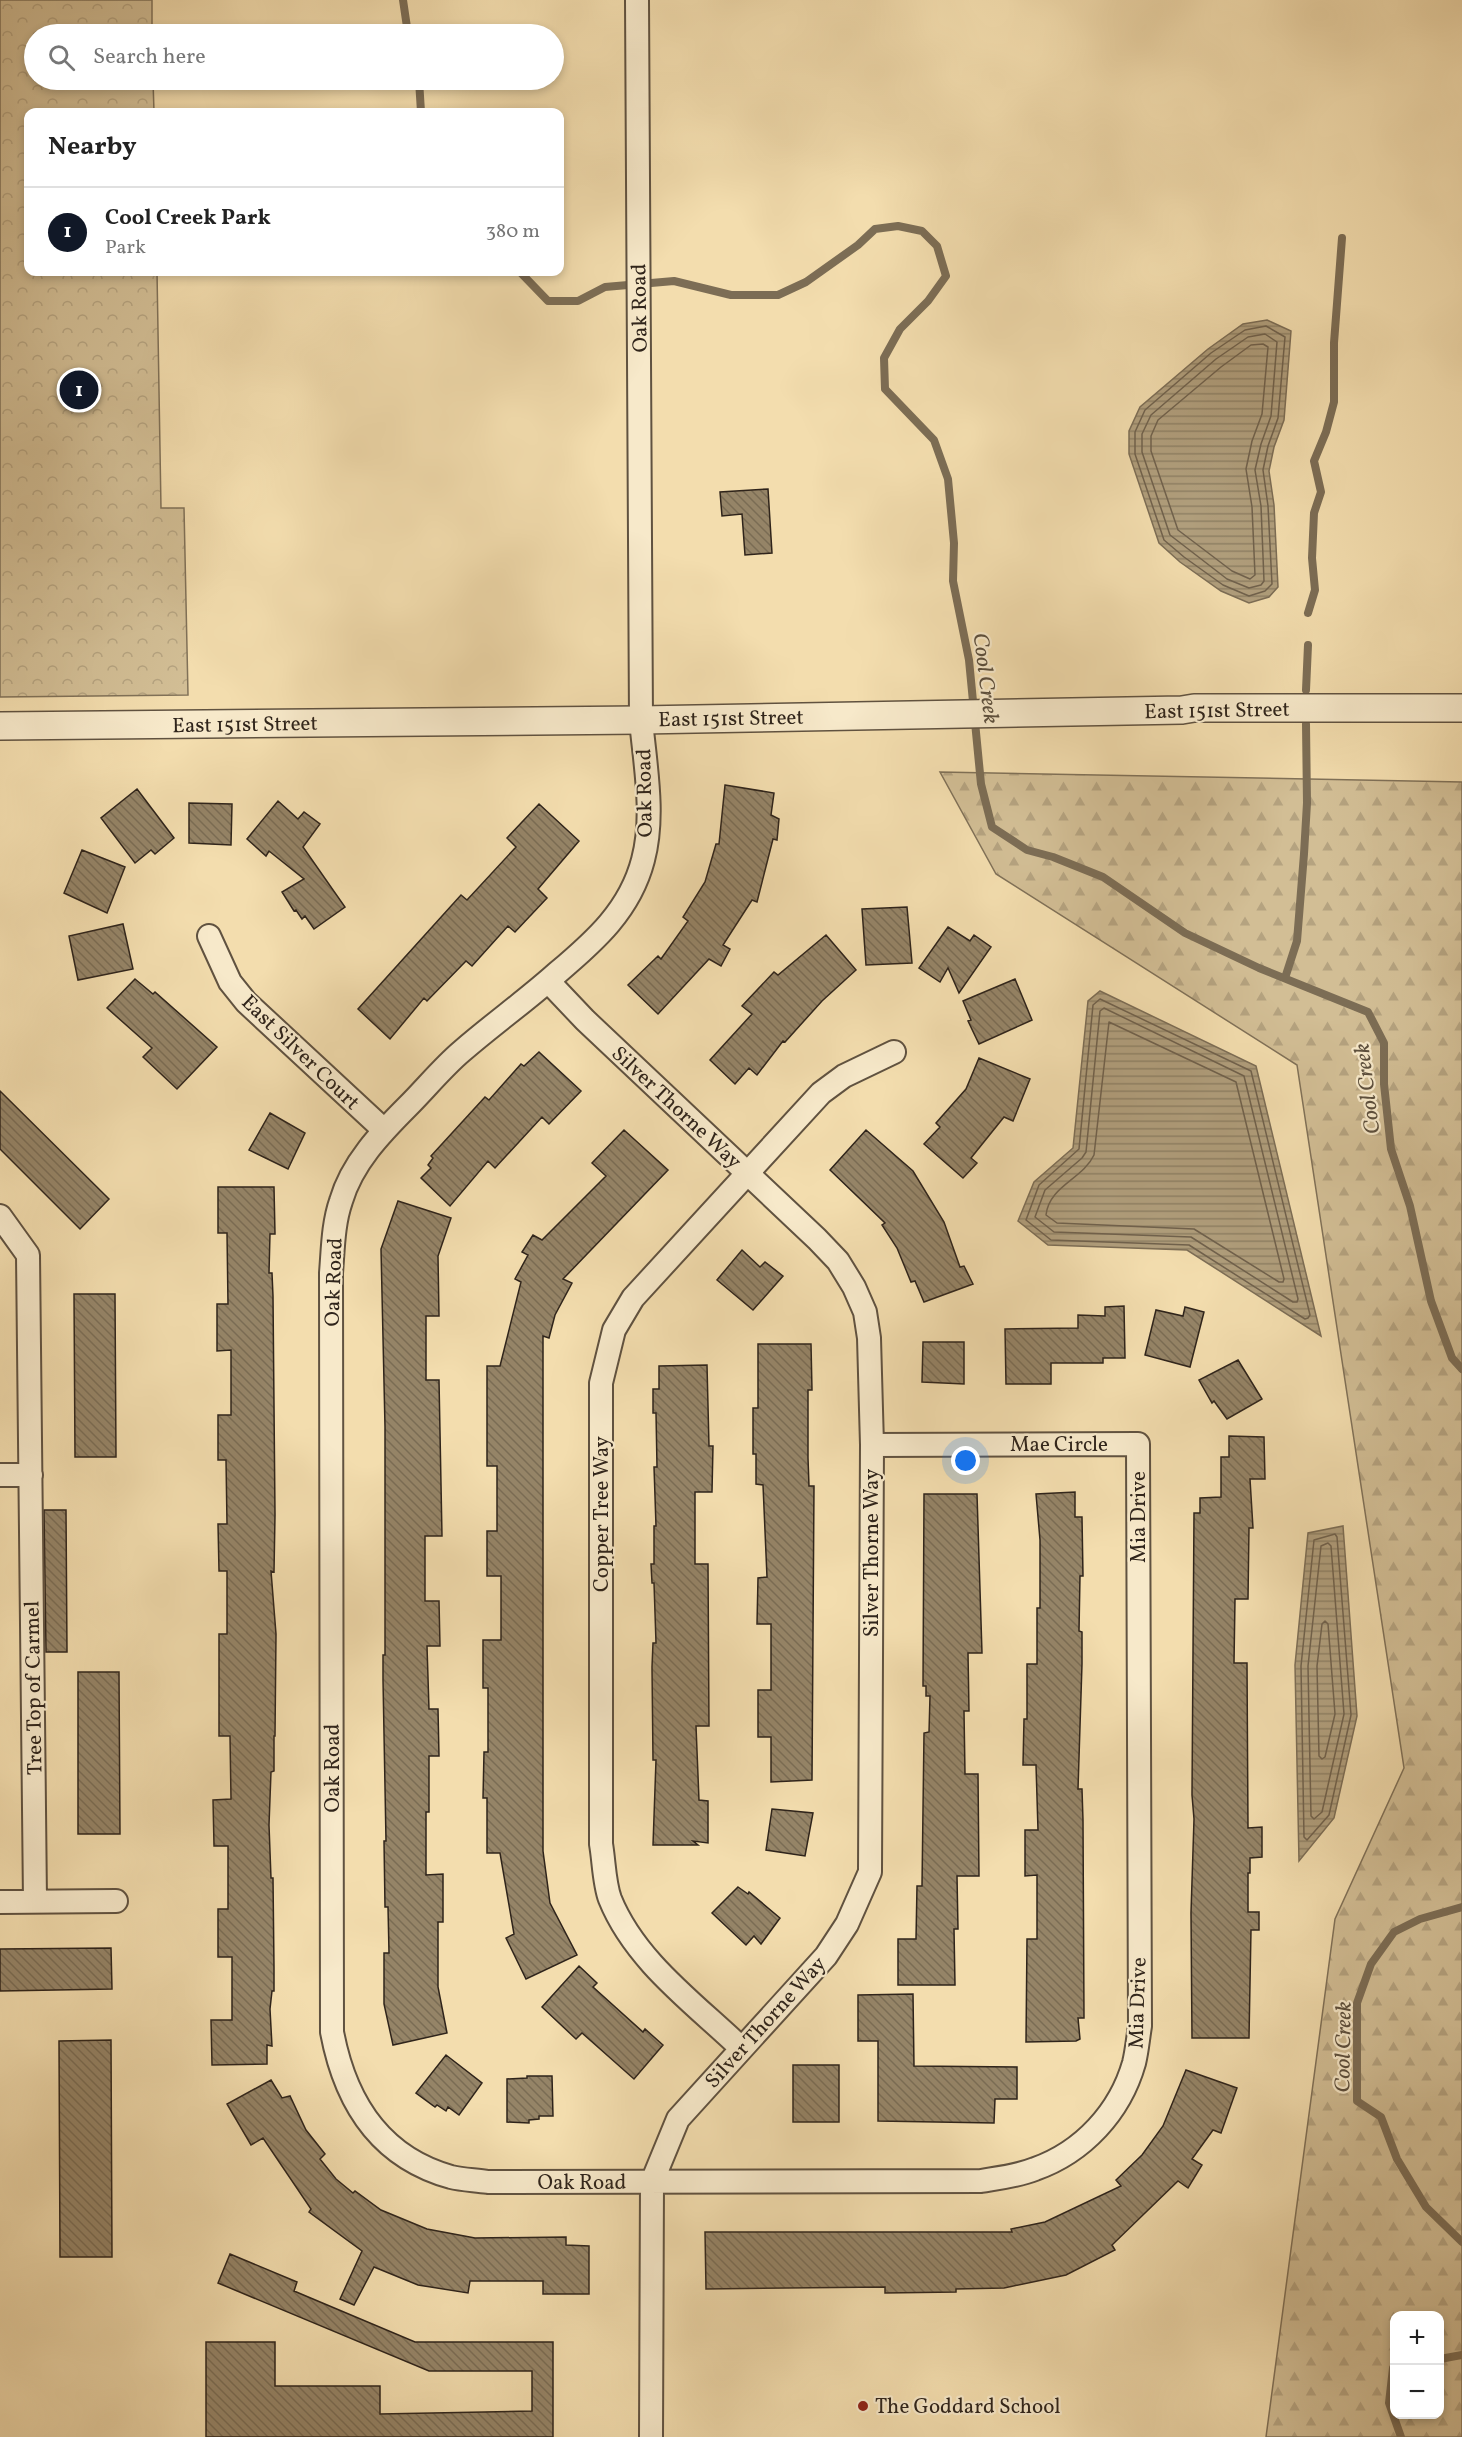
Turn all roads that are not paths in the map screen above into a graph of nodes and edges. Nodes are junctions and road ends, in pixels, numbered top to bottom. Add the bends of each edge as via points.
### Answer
1 (637, 0) edge
2 (1462, 708) edge
3 (641, 720) junction
4 (0, 726) edge
5 (210, 936) dead end
6 (548, 981) junction
7 (894, 1052) dead end
8 (384, 1130) junction
9 (747, 1172) junction
10 (0, 1216) edge
11 (1138, 1444) joint
12 (872, 1445) junction
13 (0, 1475) edge
14 (31, 1475) junction
15 (35, 1901) junction
16 (116, 1901) dead end
17 (0, 1902) edge
18 (741, 2048) junction
19 (652, 2182) junction
20 (651, 2437) edge

1 - 3 street, Oak Road
2 - 3 street, East 151st Street via 1194,708
3 - 4 street, East 151st Street
3 - 6 street, Oak Road via 648,802 643,860 618,915 596,940
5 - 8 street, East Silver Court via 230,982 246,1002
6 - 8 street, Oak Road via 461,1052
6 - 9 street, Silver Thorne Way
7 - 9 street, Copper Tree Way via 844,1076 821,1094
8 - 19 street, Oak Road via 352,1174 341,1200 331,1273 332,2032 336,2052 357,2109 396,2151 418,2164 451,2177 488,2182
9 - 12 street, Silver Thorne Way via 817,1239 854,1287 865,1312 869,1338
9 - 18 street, Copper Tree Way via 633,1298 614,1330 601,1383 602,1844 609,1897 626,1931 652,1964
10 - 14 street, Tree Top of Carmel via 28,1256
11 - 12 street, Mae Circle
11 - 19 street, Mia Drive via 1140,2026 1134,2062 1122,2095 1099,2128 1063,2157 1032,2171 981,2181
12 - 18 street, Silver Thorne Way via 870,1872 847,1924 826,1956
13 - 14 street
14 - 15 street, Tree Top of Carmel
15 - 16 street
15 - 17 street
18 - 19 street, Silver Thorne Way via 678,2119
19 - 20 street, Oak Road

